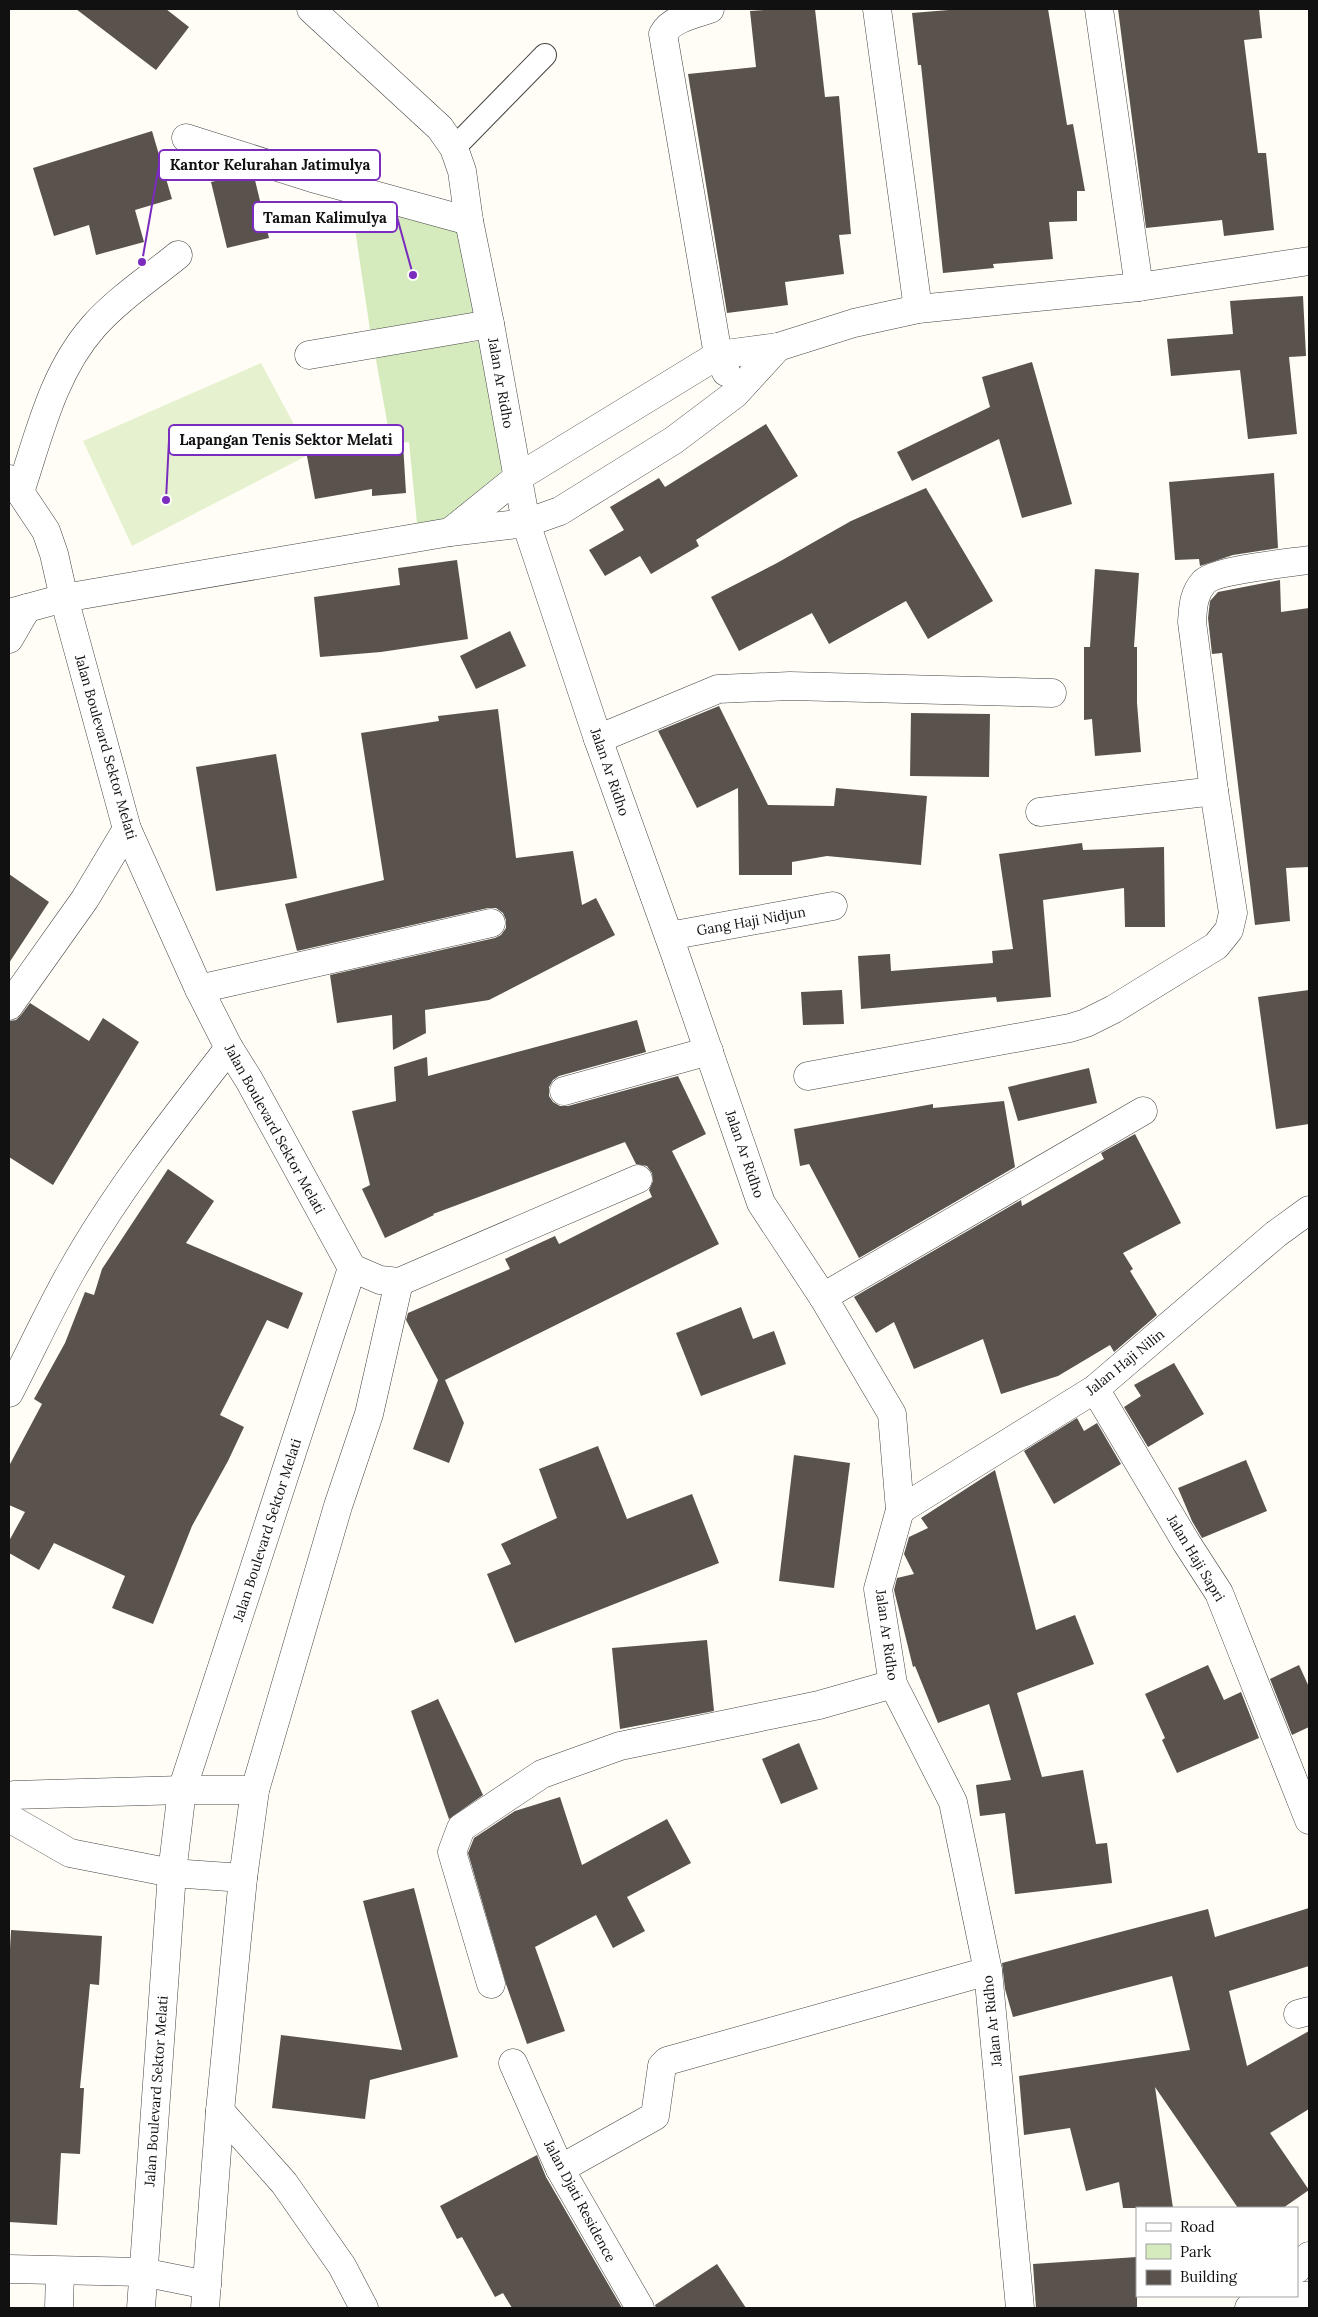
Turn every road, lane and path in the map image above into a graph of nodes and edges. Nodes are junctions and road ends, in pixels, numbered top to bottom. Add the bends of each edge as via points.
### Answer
1 (311, 9) edge
2 (710, 9) edge
3 (877, 9) edge
4 (1099, 9) edge
5 (545, 56) dead end
6 (186, 138) dead end
7 (447, 138) junction
8 (469, 220) junction
9 (178, 254) dead end
10 (1309, 261) edge
11 (1139, 287) junction
12 (918, 309) junction
13 (490, 324) junction
14 (778, 347) junction
15 (309, 355) dead end
16 (718, 356) junction
17 (735, 394) junction
18 (517, 478) junction
19 (14, 486) edge
20 (526, 523) junction
21 (450, 532) junction
22 (1309, 560) edge
23 (64, 598) junction
24 (18, 610) edge
25 (9, 639) edge
26 (1052, 692) dead end
27 (598, 740) junction
28 (1214, 791) junction
29 (1040, 812) dead end
30 (127, 830) junction
31 (833, 906) dead end
32 (491, 923) dead end
33 (669, 936) junction
34 (199, 988) junction
35 (9, 1006) edge
36 (229, 1048) junction
37 (709, 1052) junction
38 (808, 1076) dead end
39 (564, 1091) dead end
40 (1142, 1111) dead end
41 (638, 1180) dead end
42 (1309, 1210) edge
43 (352, 1268) junction
44 (399, 1282) junction
45 (823, 1297) junction
46 (1095, 1389) junction
47 (9, 1393) edge
48 (900, 1510) junction
49 (893, 1684) junction
50 (182, 1790) junction
51 (255, 1790) junction
52 (9, 1798) edge
53 (9, 1818) edge
54 (1309, 1820) edge
55 (172, 1873) junction
56 (243, 1878) junction
57 (988, 1971) junction
58 (491, 1984) dead end
59 (513, 2063) dead end
60 (220, 2111) junction
61 (560, 2169) junction
62 (1309, 2256) edge
63 (1298, 2268) edge
64 (9, 2269) edge
65 (60, 2272) junction
66 (142, 2272) junction
67 (206, 2296) edge
68 (1278, 2297) edge
69 (59, 2308) edge
70 (141, 2308) edge
71 (364, 2308) edge
72 (640, 2308) edge
73 (1020, 2308) edge
74 (1249, 2308) edge

1 - 7 street, Jalan Ar Ridho
2 - 16 street via 672,24 663,34
3 - 12 street
4 - 11 street
5 - 7 lane
6 - 8 street via 312,178
7 - 8 street, Jalan Ar Ridho via 462,171
8 - 13 street, Jalan Ar Ridho
9 - 19 street via 95,326 74,352 54,390
10 - 11 street
11 - 12 street
12 - 14 street via 854,323
13 - 15 street
13 - 18 street, Jalan Ar Ridho
14 - 16 street
14 - 17 street
16 - 17 street
16 - 18 street
17 - 20 street via 658,450 560,511
18 - 20 street, Jalan Ar Ridho
18 - 21 street
19 - 23 street, Jalan Boulevard Sektor Melati via 46,531
20 - 21 street
20 - 27 street, Jalan Ar Ridho
21 - 23 street
22 - 28 street via 1222,574 1204,581 1194,598 1192,622
23 - 24 street
23 - 30 street, Jalan Boulevard Sektor Melati
24 - 25 street
26 - 27 street via 790,686 718,689
27 - 33 street, Jalan Ar Ridho
28 - 29 street
28 - 38 street via 1233,913 1229,930 1216,946 1086,1023
30 - 34 street, Jalan Boulevard Sektor Melati
30 - 35 street via 84,899
31 - 33 street, Gang Haji Nidjun
32 - 34 street
33 - 37 street, Jalan Ar Ridho
34 - 36 street, Jalan Boulevard Sektor Melati
36 - 43 street, Jalan Boulevard Sektor Melati via 250,1080
36 - 47 street via 145,1157 109,1211 71,1272
37 - 39 street
37 - 45 street, Jalan Ar Ridho via 762,1203
40 - 45 street
41 - 44 street
42 - 46 street, Jalan Haji Nilin via 1276,1234
43 - 44 street via 380,1280
43 - 50 street, Jalan Boulevard Sektor Melati
44 - 51 street via 369,1414 338,1506
45 - 48 street, Jalan Ar Ridho via 892,1414
46 - 48 street, Jalan Haji Nilin
46 - 54 street, Jalan Haji Sapri via 1219,1593
48 - 49 street, Jalan Ar Ridho via 878,1589
49 - 57 street, Jalan Ar Ridho via 953,1802
49 - 58 street via 818,1705 620,1746 542,1774 461,1828 452,1852
50 - 51 street
50 - 52 street
50 - 55 street, Jalan Boulevard Sektor Melati
51 - 56 street
53 - 55 street via 70,1853
55 - 56 street
55 - 66 street, Jalan Boulevard Sektor Melati
56 - 60 street
57 - 61 street via 668,2061 662,2066 655,2116
57 - 73 street, Jalan Ar Ridho
59 - 61 street, Jalan Djati Residence
60 - 67 street
60 - 71 street via 284,2184 342,2266
61 - 72 street, Jalan Djati Residence
62 - 63 street
64 - 65 street
65 - 66 street
65 - 69 street
66 - 67 street
66 - 70 street, Jalan Boulevard Sektor Melati
68 - 74 street

